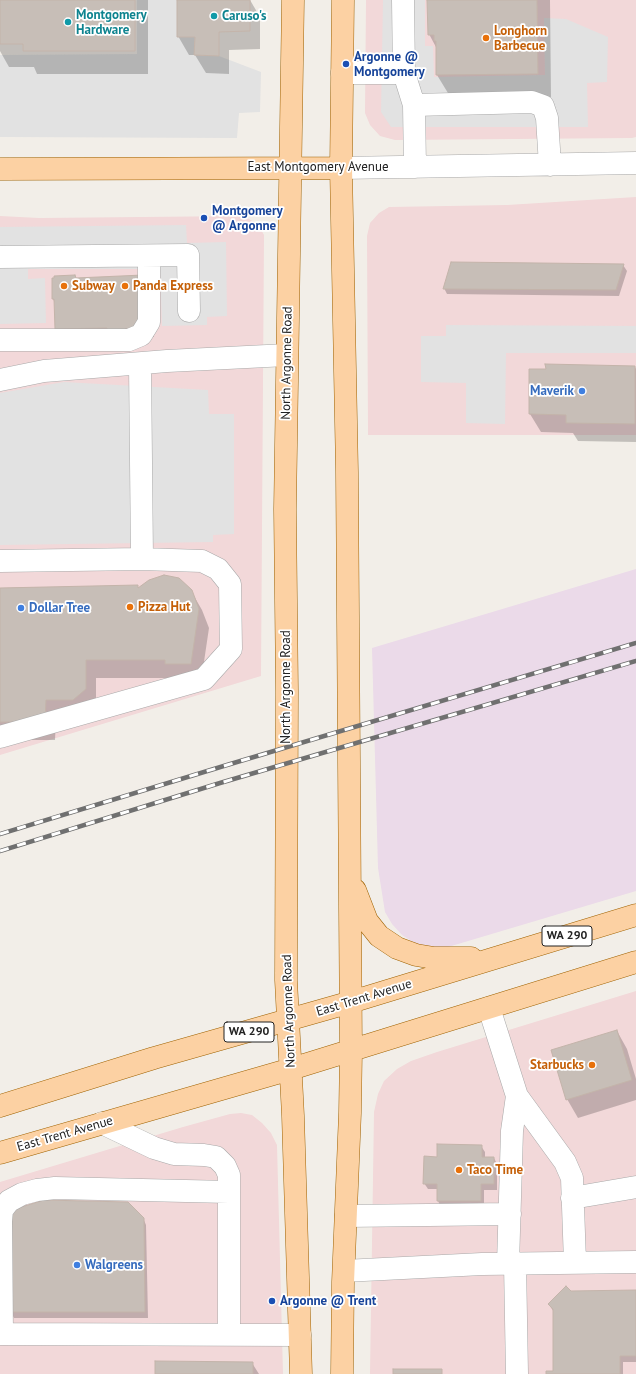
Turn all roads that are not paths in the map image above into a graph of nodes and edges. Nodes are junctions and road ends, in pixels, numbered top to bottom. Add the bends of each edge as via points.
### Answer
1 (293, 0) edge
2 (343, 0) edge
3 (403, 0) edge
4 (342, 73) junction
5 (404, 74) junction
6 (414, 105) junction
7 (636, 163) edge
8 (550, 165) junction
9 (415, 167) junction
10 (290, 168) junction
11 (341, 168) junction
12 (0, 169) edge
13 (149, 256) junction
14 (0, 257) edge
15 (189, 311) dead end
16 (0, 340) edge
17 (287, 356) junction
18 (140, 364) junction
19 (0, 380) edge
20 (142, 559) junction
21 (0, 561) edge
22 (0, 737) edge
23 (350, 878) junction
24 (636, 915) edge
25 (498, 957) junction
26 (636, 962) edge
27 (351, 1002) junction
28 (489, 1008) junction
29 (289, 1020) junction
30 (351, 1051) junction
31 (291, 1069) junction
32 (517, 1096) junction
33 (0, 1106) edge
34 (102, 1123) junction
35 (0, 1153) edge
36 (636, 1187) edge
37 (230, 1192) junction
38 (572, 1198) junction
39 (510, 1214) junction
40 (346, 1216) junction
41 (574, 1262) junction
42 (636, 1262) edge
43 (512, 1263) junction
44 (344, 1271) junction
45 (1, 1334) edge
46 (229, 1335) junction
47 (300, 1335) junction
48 (301, 1374) edge
49 (342, 1374) edge
50 (517, 1374) edge

1 - 10 main road, North Argonne Road
2 - 4 main road
3 - 5 street
4 - 5 street
4 - 11 main road
5 - 6 street
6 - 8 street via 532,102 543,106 547,118
6 - 9 street
7 - 8 street, East Montgomery Avenue
8 - 9 street, East Montgomery Avenue
9 - 11 street, East Montgomery Avenue
10 - 11 main road, East Montgomery Avenue
10 - 12 main road, East Montgomery Avenue
10 - 17 main road, North Argonne Road
11 - 23 main road via 347,472
13 - 14 street
13 - 15 street via 188,255
13 - 16 street via 149,322 141,335 129,340
17 - 18 street
17 - 29 main road, North Argonne Road via 284,509 287,692 286,980
18 - 19 street via 44,371
18 - 20 street
20 - 21 street
20 - 22 street via 202,560 218,570 230,584 231,650 204,679
23 - 25 main road via 367,921 379,936 397,948 434,958
23 - 27 main road
24 - 25 main road, East Trent Avenue / WA 290
25 - 27 main road, East Trent Avenue / WA 290
26 - 28 main road, East Trent Avenue
27 - 29 main road, East Trent Avenue / WA 290
27 - 30 main road
28 - 30 main road, East Trent Avenue
28 - 32 street
29 - 31 main road, North Argonne Road
29 - 33 main road, East Trent Avenue / WA 290 via 154,1058
30 - 31 main road, East Trent Avenue
30 - 40 main road
31 - 34 main road, East Trent Avenue
31 - 47 main road, North Argonne Road
32 - 38 street via 566,1162 572,1178
32 - 39 street via 512,1131
34 - 35 main road, East Trent Avenue
34 - 37 street via 154,1148 174,1154 204,1154 216,1158 225,1166 229,1175
36 - 38 street
37 - 45 street via 55,1188 22,1194 9,1201 2,1210 1,1221
37 - 46 street
38 - 41 street
39 - 40 street
39 - 43 street
40 - 44 main road
41 - 42 street
41 - 43 street
43 - 44 street
43 - 50 street
44 - 49 main road
45 - 46 street
46 - 47 street
47 - 48 main road, North Argonne Road

